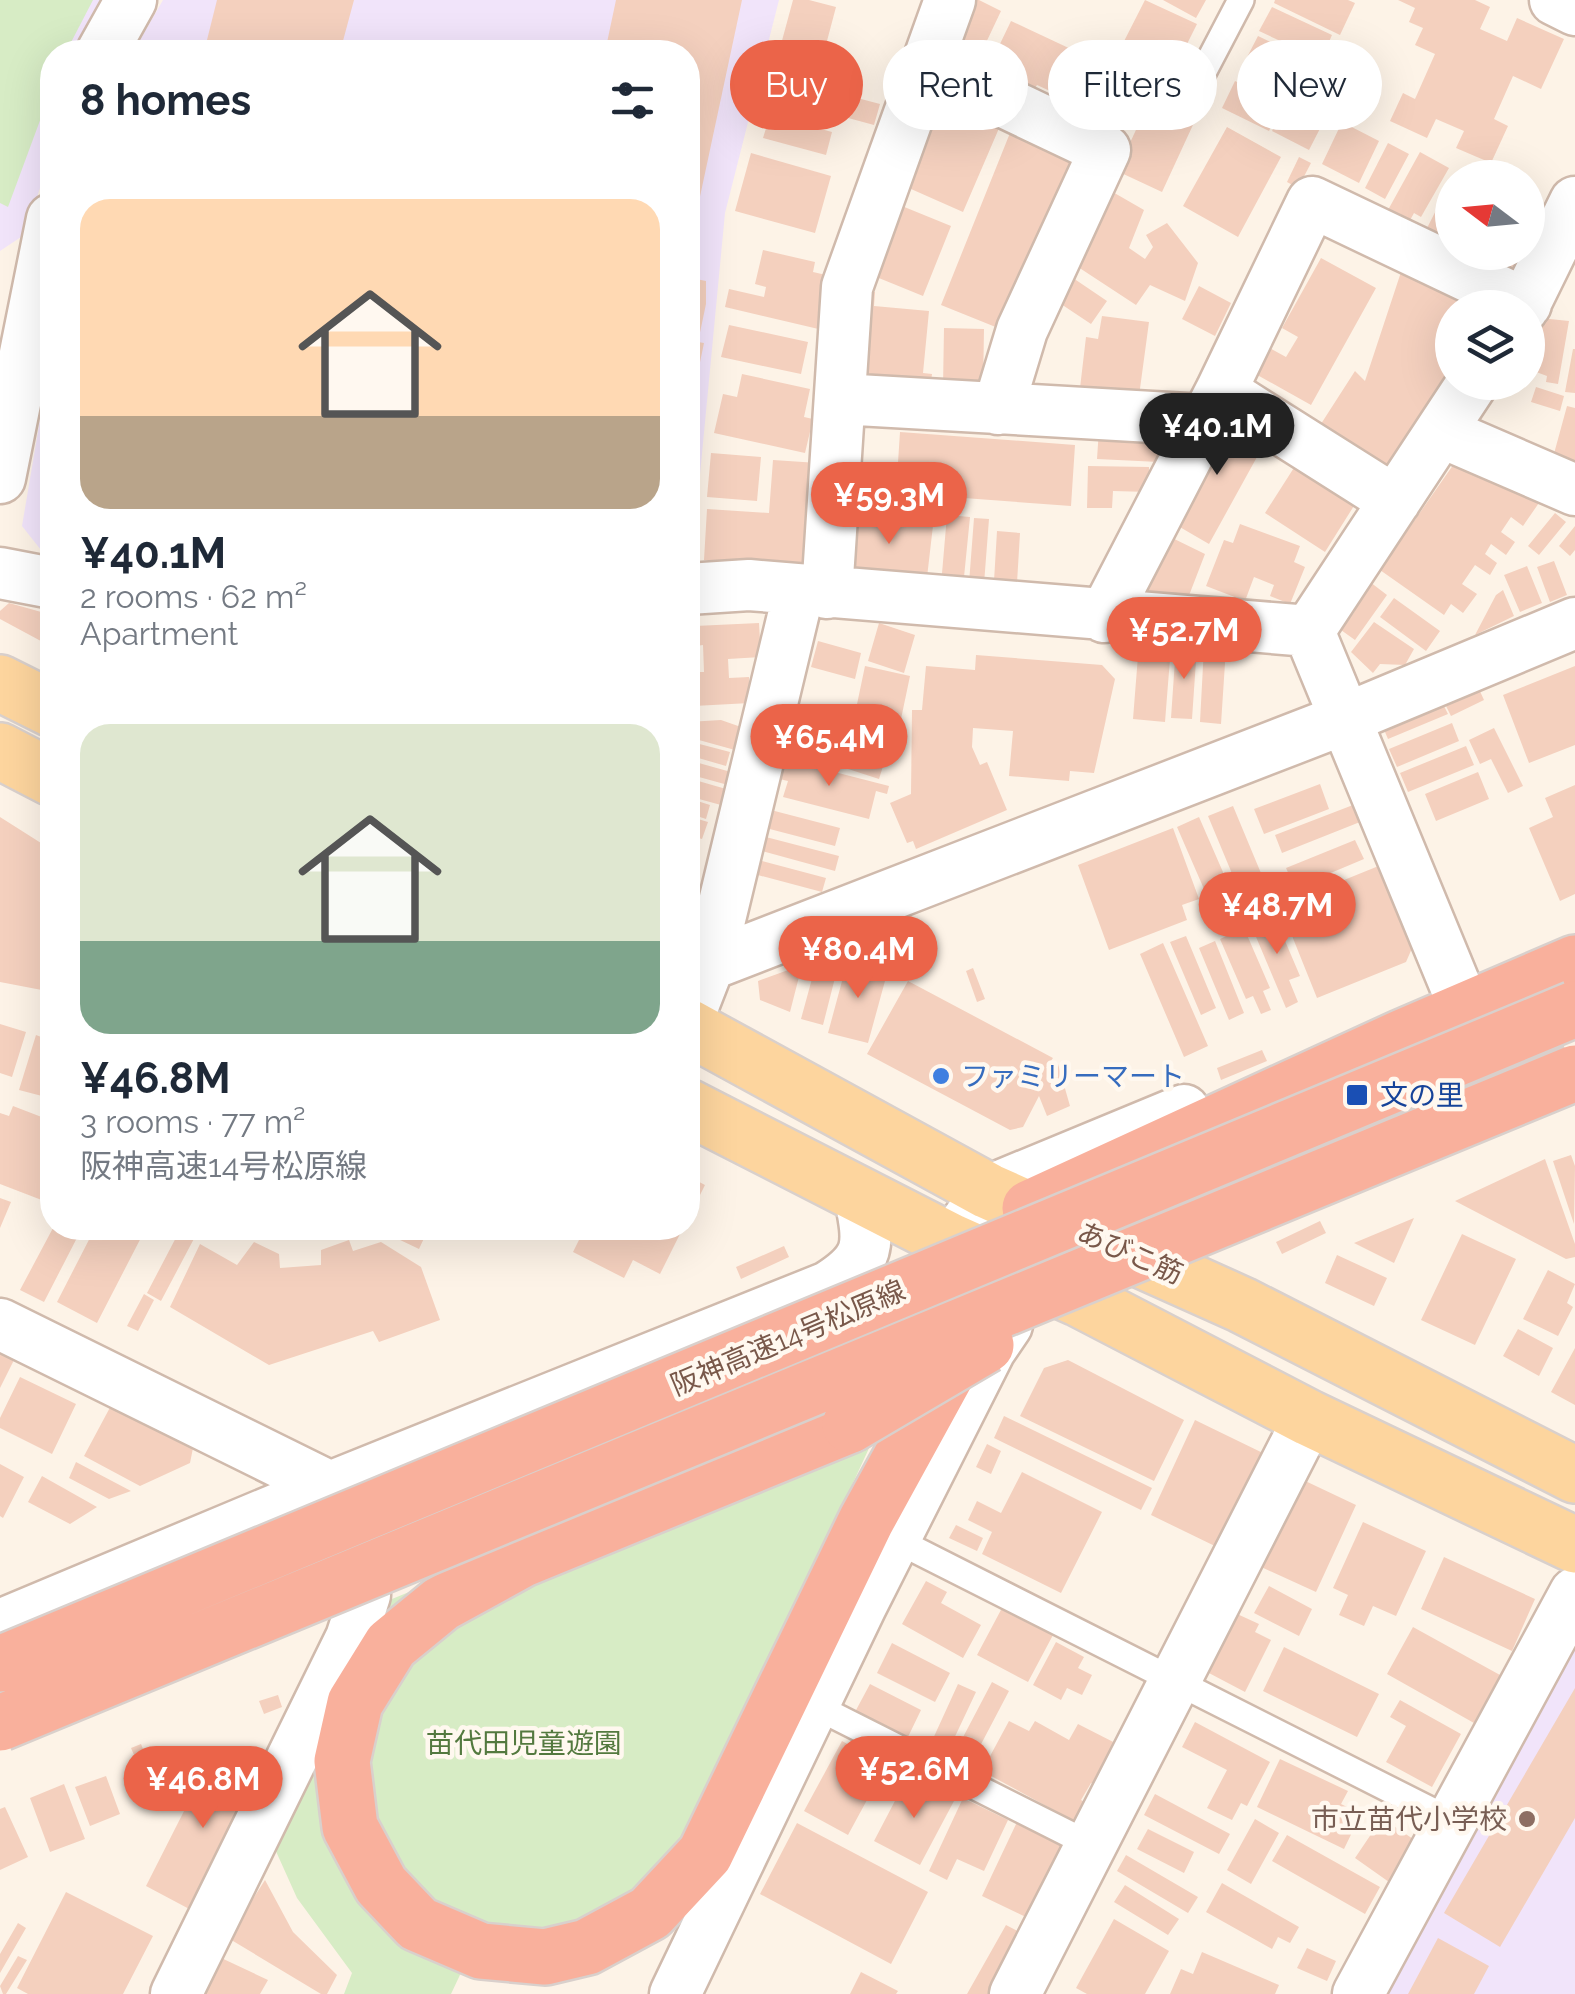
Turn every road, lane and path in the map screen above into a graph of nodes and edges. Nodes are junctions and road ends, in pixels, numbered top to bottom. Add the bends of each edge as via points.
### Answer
1 (131, 0) edge
2 (950, 0) edge
3 (1240, 0) edge
4 (1555, 0) edge
5 (1575, 10) edge
6 (109, 40) edge
7 (935, 40) edge
8 (1217, 45) edge
9 (1028, 113) edge
10 (903, 130) edge
11 (1575, 202) edge
12 (40, 278) edge
13 (1516, 290) edge
14 (1543, 290) edge
15 (840, 400) junction
16 (1462, 400) edge
17 (1213, 406) junction
18 (998, 409) junction
19 (1441, 432) junction
20 (0, 478) edge
21 (1575, 490) edge
22 (1395, 501) junction
23 (0, 573) edge
24 (40, 581) edge
25 (700, 588) edge
26 (813, 592) junction
27 (1104, 616) junction
28 (1575, 624) edge
29 (1309, 631) junction
30 (0, 683) edge
31 (40, 703) edge
32 (1347, 718) junction
33 (0, 751) edge
34 (40, 772) edge
35 (1575, 945) edge
36 (1575, 964) edge
37 (709, 966) junction
38 (700, 989) edge
39 (1460, 996) junction
40 (1575, 1009) edge
41 (700, 1033) edge
42 (1575, 1073) edge
43 (1575, 1094) edge
44 (700, 1114) edge
45 (860, 1197) junction
46 (1009, 1200) junction
47 (952, 1242) junction
48 (1166, 1252) junction
49 (1006, 1266) junction
50 (1078, 1298) junction
51 (0, 1324) edge
52 (1309, 1418) junction
53 (1575, 1475) edge
54 (330, 1487) junction
55 (880, 1530) junction
56 (1575, 1546) edge
57 (1575, 1593) edge
58 (365, 1595) junction
59 (0, 1626) edge
60 (0, 1664) edge
61 (1174, 1682) junction
62 (813, 1706) junction
63 (0, 1723) edge
64 (0, 1747) edge
65 (1454, 1822) junction
66 (1091, 1845) junction
67 (176, 1994) edge
68 (675, 1994) edge
69 (1016, 1994) edge
70 (1358, 1994) edge

1 - 6 street
2 - 7 street
3 - 8 lane
4 - 5 street
9 - 18 street via 1105,150 1022,330
10 - 15 street via 847,287
11 - 14 street
12 - 20 street
13 - 17 street via 1312,202
15 - 18 street
15 - 26 street
16 - 19 street
17 - 18 street
17 - 22 street
17 - 27 street
19 - 21 street
19 - 22 street
22 - 29 street
23 - 24 street
25 - 26 street
26 - 27 street
26 - 37 street
27 - 29 street
28 - 32 street
29 - 32 street
30 - 31 main road
32 - 37 street
32 - 39 street
33 - 34 main road
35 - 39 street
36 - 46 highway
37 - 38 street
39 - 46 street
40 - 60 highway, 阪神高速14号松原線, bridge
41 - 46 main road, あびこ筋
42 - 48 highway, 阪神高速14号松原線, bridge
43 - 48 street via 1218,1248
44 - 45 main road
45 - 47 main road
45 - 54 street via 868,1238 863,1255 828,1287
46 - 47 street
46 - 48 main road, あびこ筋
47 - 49 main road
48 - 50 street
48 - 53 main road, あびこ筋
48 - 55 highway, bridge via 850,1425 523,1560 441,1604 391,1646 355,1704 342,1762 350,1827 381,1885 418,1924 481,1951 545,1957 587,1947 650,1913 705,1854
48 - 63 highway, 阪神高速14号松原線, bridge
49 - 50 main road
49 - 55 highway
50 - 52 main road
50 - 55 street via 1011,1319
51 - 54 street
52 - 56 main road
52 - 61 street
54 - 58 street
54 - 59 street
55 - 61 lane
55 - 62 street
57 - 65 street
58 - 64 street
58 - 67 street via 352,1638
61 - 65 lane
61 - 66 street
62 - 66 lane
62 - 68 street
65 - 70 street
66 - 69 street

